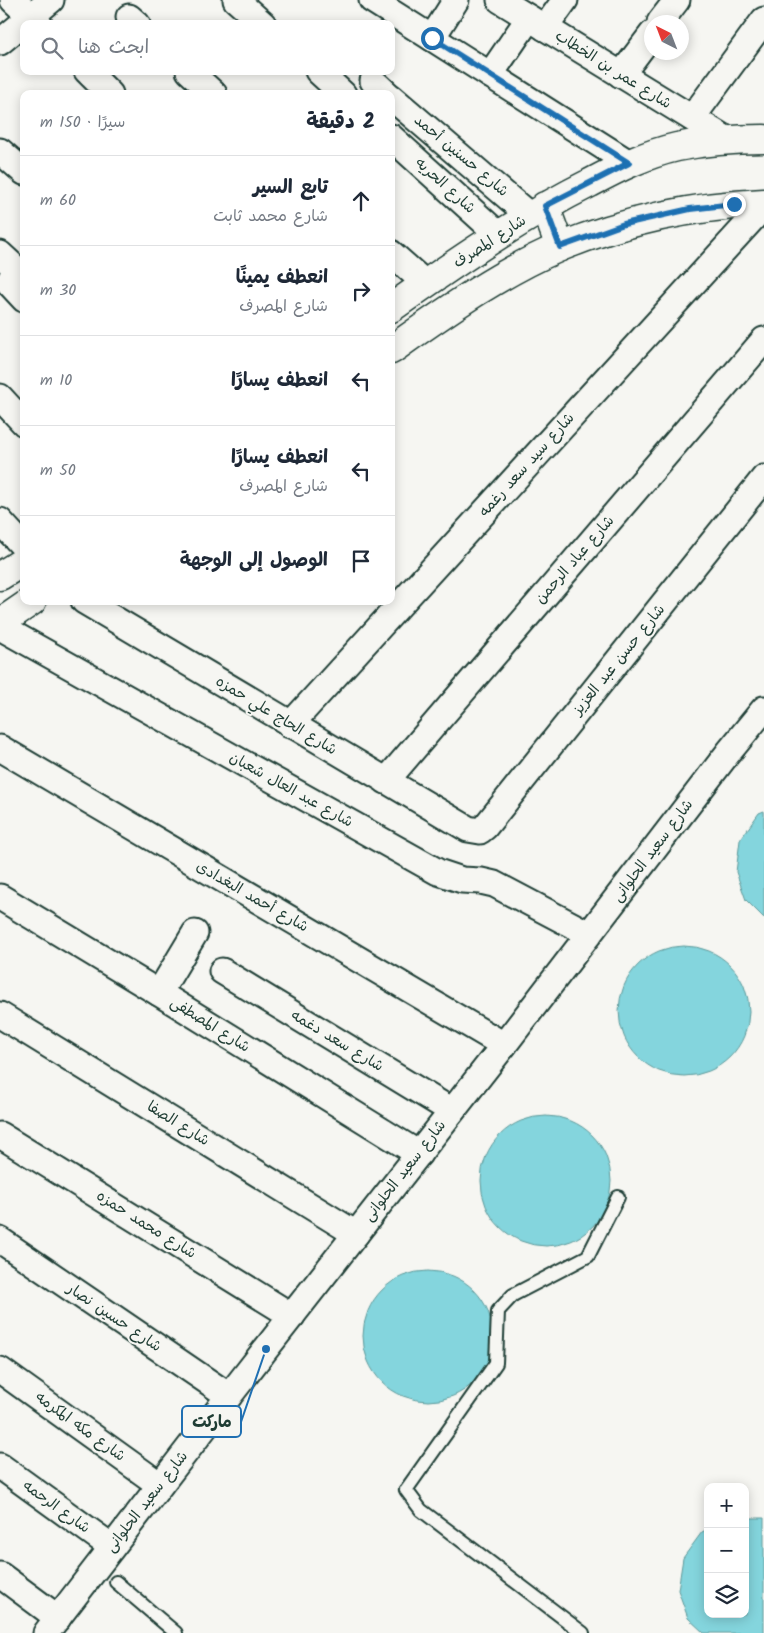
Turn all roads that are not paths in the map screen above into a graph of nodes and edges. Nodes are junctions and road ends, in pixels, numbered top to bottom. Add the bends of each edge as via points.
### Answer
1 (13, 0) edge
2 (51, 0) edge
3 (236, 0) edge
4 (372, 0) edge
5 (456, 0) edge
6 (500, 0) edge
7 (565, 0) edge
8 (677, 0) edge
9 (665, 15) edge
10 (35, 20) edge
11 (258, 20) edge
12 (764, 20) edge
13 (537, 23) junction
14 (20, 29) edge
15 (432, 38) junction
16 (0, 42) edge
17 (644, 45) edge
18 (91, 75) edge
19 (193, 75) edge
20 (326, 75) edge
21 (490, 75) junction
22 (621, 75) junction
23 (106, 90) edge
24 (210, 90) edge
25 (339, 90) edge
26 (395, 100) edge
27 (692, 118) junction
28 (764, 138) edge
29 (726, 139) junction
30 (395, 141) edge
31 (0, 151) edge
32 (629, 163) junction
33 (20, 168) edge
34 (764, 204) edge
35 (538, 211) junction
36 (499, 234) junction
37 (560, 247) junction
38 (0, 254) edge
39 (395, 257) edge
40 (426, 284) junction
41 (17, 293) edge
42 (395, 305) edge
43 (764, 340) edge
44 (395, 347) edge
45 (0, 397) edge
46 (20, 419) edge
47 (764, 478) edge
48 (0, 521) edge
49 (20, 543) edge
50 (20, 564) edge
51 (0, 576) edge
52 (27, 605) edge
53 (91, 605) edge
54 (0, 625) edge
55 (764, 709) edge
56 (290, 725) junction
57 (0, 748) edge
58 (386, 781) junction
59 (468, 829) joint
60 (0, 898) edge
61 (195, 933) dead end
62 (589, 934) junction
63 (222, 971) dead end
64 (159, 993) junction
65 (0, 1015) edge
66 (504, 1045) junction
67 (452, 1111) junction
68 (0, 1135) edge
69 (419, 1154) junction
70 (618, 1197) dead end
71 (356, 1234) junction
72 (0, 1240) edge
73 (292, 1316) junction
74 (0, 1370) edge
75 (228, 1396) junction
76 (0, 1466) edge
77 (160, 1485) junction
78 (112, 1548) junction
79 (0, 1575) edge
80 (116, 1582) dead end
81 (52, 1626) edge
82 (176, 1633) edge
83 (583, 1633) edge

1 - 10 street
2 - 10 street
3 - 11 street
4 - 15 street
5 - 15 street
6 - 13 street, شارع عمر بن الخطاب
7 - 13 street
8 - 9 street
12 - 27 street
13 - 21 street
13 - 22 street, شارع عمر بن الخطاب
14 - 16 street
15 - 21 street
17 - 22 street
18 - 23 street
19 - 24 street
20 - 25 street
21 - 32 street
22 - 27 street, شارع عمر بن الخطاب
26 - 35 street, شارع حسنين أحمد
27 - 29 street, شارع عمر بن الخطاب
28 - 29 street, شارع المصرف
29 - 32 street, شارع المصرف via 677,147
30 - 36 street, شارع الحريه
31 - 33 street
32 - 35 street, شارع المصرف
34 - 37 street via 690,209 624,224
34 - 56 street, شارع سيد سعد رغمه
35 - 36 street, شارع المصرف
35 - 37 street
36 - 40 street, شارع المصرف
37 - 44 street via 499,278
38 - 41 street via 15,269 10,280
39 - 40 street
40 - 42 street, شارع المصرف
43 - 58 street, شارع عباد الرحمن
45 - 46 street
47 - 59 street, شارع حسن عبد العزيز via 485,827 473,832
48 - 49 street
50 - 51 street
52 - 54 street
53 - 56 street, شارع الحاج علي حمزه
54 - 62 street, شارع عبد العال شعبان via 438,872 462,880 494,884
55 - 62 street, شارع سعيد الحلوانى
56 - 58 street, شارع الحاج علي حمزه
57 - 66 street, شارع أحمد البغدادى
58 - 59 street, شارع الحاج علي حمزه
60 - 64 street, شارع المصطفى
61 - 64 street
62 - 66 street, شارع سعيد الحلوانى
63 - 67 street, شارع سعد دغمه
64 - 69 street, شارع المصطفى
65 - 71 street, شارع الصفا
66 - 67 street, شارع سعيد الحلوانى
67 - 69 street, شارع سعيد الحلوانى
68 - 73 street, شارع محمد حمزه
69 - 71 street, شارع سعيد الحلوانى
70 - 83 lane via 588,1256 513,1296 498,1311 496,1363 406,1490 420,1510
71 - 73 street, شارع سعيد الحلوانى
72 - 75 street, شارع حسين نصار
73 - 75 street, شارع سعيد الحلوانى
74 - 77 street, شارع مكه المكرمه
75 - 77 street, شارع سعيد الحلوانى
76 - 78 street, شارع الرحمه
77 - 78 street, شارع سعيد الحلوانى
78 - 81 street, شارع سعيد الحلوانى
79 - 81 street
80 - 82 lane

